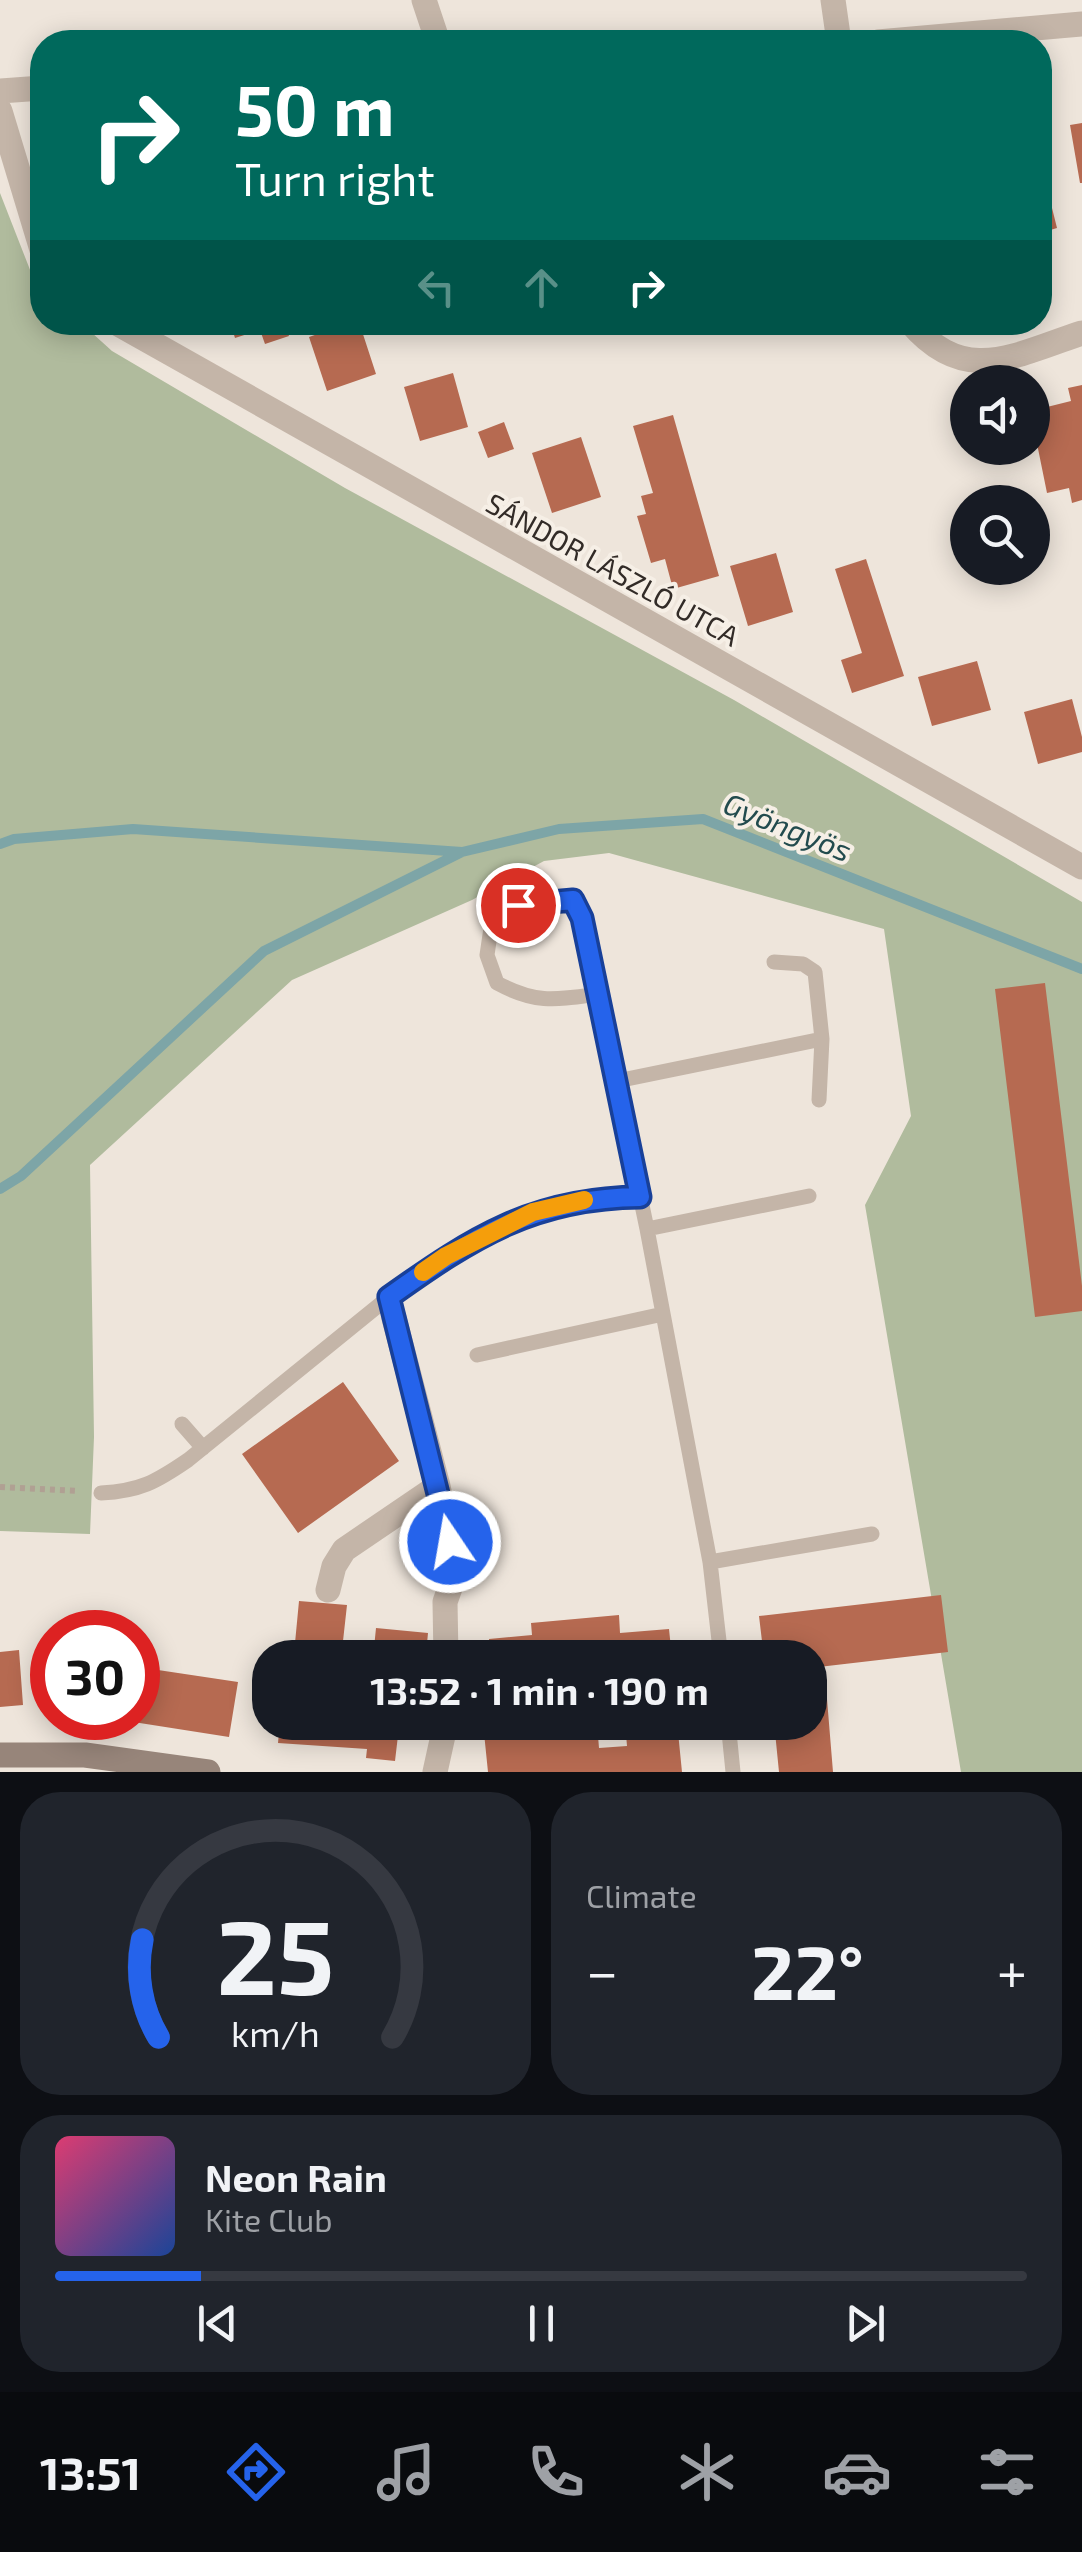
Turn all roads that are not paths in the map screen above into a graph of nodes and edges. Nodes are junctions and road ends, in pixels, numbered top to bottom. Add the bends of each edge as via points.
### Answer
1 (424, 0) edge
2 (833, 0) edge
3 (1082, 24) edge
4 (434, 30) edge
5 (837, 30) edge
6 (1014, 30) edge
7 (30, 89) edge
8 (0, 91) edge
9 (0, 110) edge
10 (30, 210) edge
11 (1082, 334) edge
12 (137, 335) edge
13 (921, 335) edge
14 (1082, 868) edge
15 (774, 962) dead end
16 (598, 994) junction
17 (822, 1039) junction
18 (617, 1081) junction
19 (819, 1100) dead end
20 (809, 1196) dead end
21 (640, 1197) junction
22 (647, 1229) junction
23 (392, 1308) junction
24 (663, 1314) junction
25 (477, 1355) dead end
26 (182, 1424) dead end
27 (203, 1448) junction
28 (438, 1486) junction
29 (96, 1492) road end
30 (872, 1534) dead end
31 (710, 1562) junction
32 (328, 1590) dead end
33 (446, 1640) edge
34 (718, 1640) edge
35 (442, 1740) edge
36 (730, 1740) edge
37 (0, 1755) edge
38 (208, 1772) edge
39 (435, 1772) edge
40 (733, 1772) edge

1 - 4 street
2 - 5 street
3 - 6 street
7 - 8 street
9 - 10 street
11 - 13 street via 974,362 950,357
12 - 14 street, SÁNDOR LÁSZLÓ UTCA
15 - 17 lane via 815,972
16 - 16 lane via 573,900 518,905 491,928 487,955 497,984 525,998
16 - 18 lane
17 - 18 lane
17 - 19 lane
18 - 21 lane
20 - 22 lane
21 - 22 lane
21 - 23 lane via 533,1212 446,1256
22 - 24 lane
23 - 27 lane
23 - 28 street
24 - 25 lane
24 - 31 lane
26 - 27 lane
27 - 29 lane via 154,1483 130,1492
28 - 32 street via 344,1550
28 - 33 street via 456,1570 446,1602
30 - 31 lane
31 - 34 lane
35 - 39 street
36 - 40 lane
37 - 38 street via 86,1755

